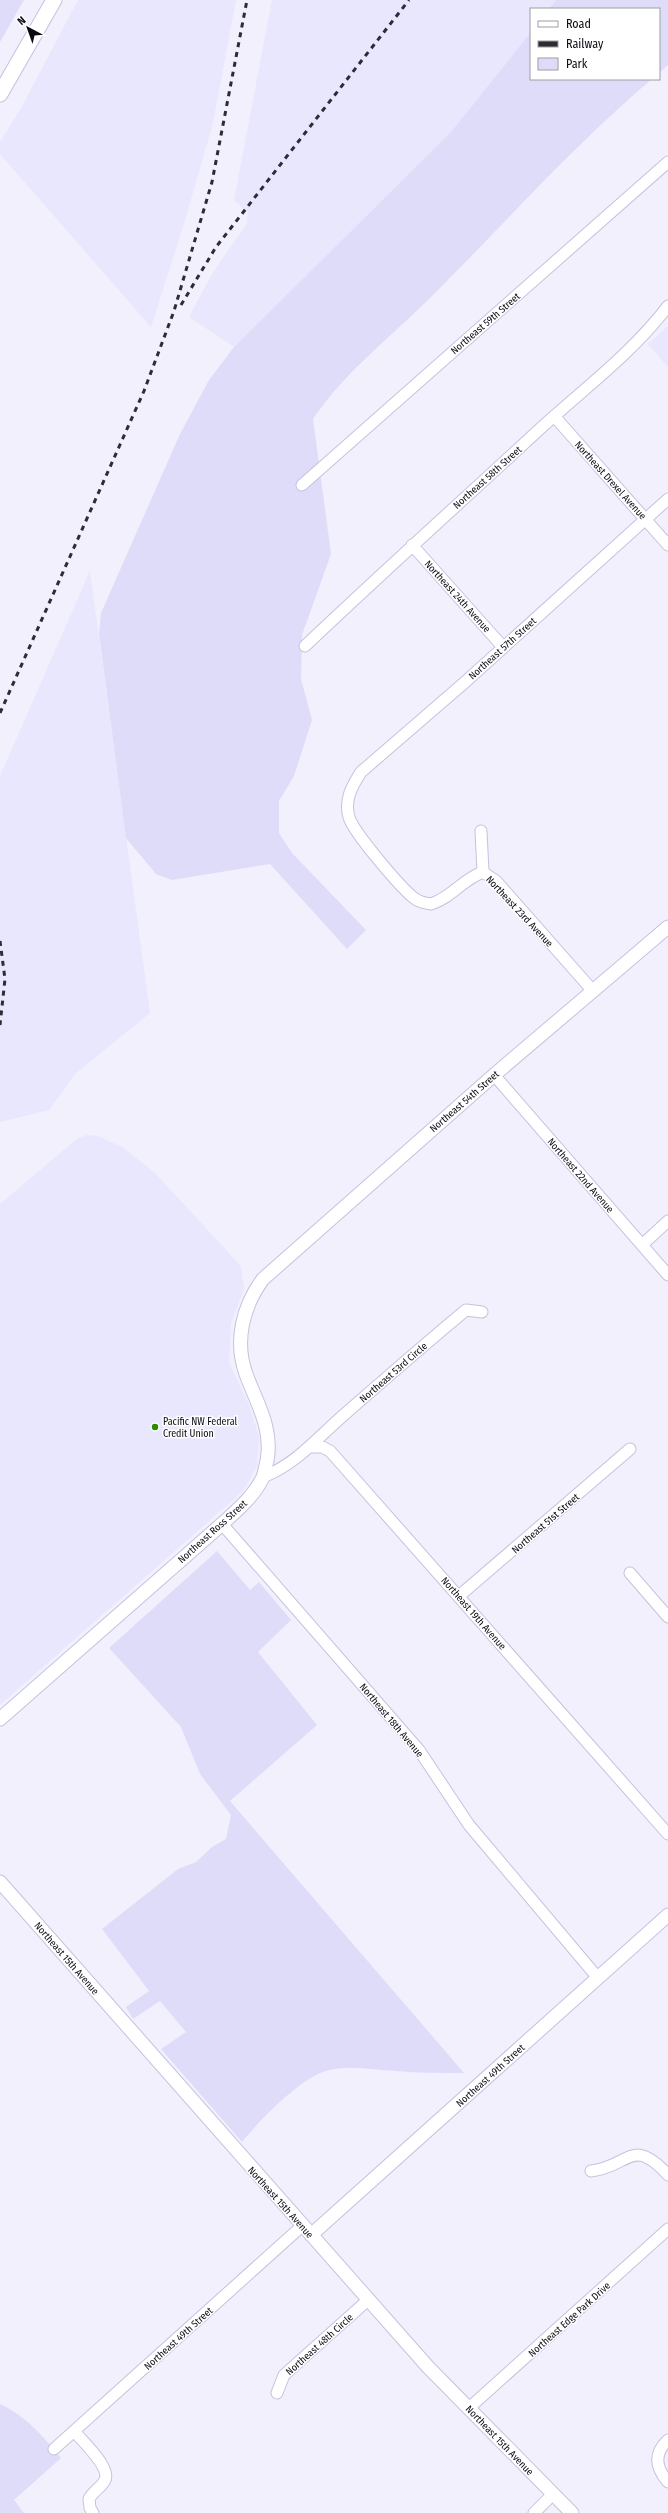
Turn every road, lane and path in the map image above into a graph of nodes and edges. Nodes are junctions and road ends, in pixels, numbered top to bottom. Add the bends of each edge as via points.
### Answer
1 (54, 0) edge
2 (0, 94) edge
3 (668, 162) edge
4 (668, 306) edge
5 (554, 416) junction
6 (302, 485) dead end
7 (668, 499) edge
8 (646, 519) junction
9 (412, 545) junction
10 (668, 545) edge
11 (305, 646) dead end
12 (503, 647) junction
13 (347, 804) joint
14 (481, 831) dead end
15 (483, 872) junction
16 (668, 927) edge
17 (593, 991) junction
18 (494, 1075) junction
19 (668, 1221) edge
20 (642, 1245) junction
21 (668, 1275) edge
22 (263, 1279) joint
23 (482, 1312) dead end
24 (311, 1447) junction
25 (630, 1449) dead end
26 (263, 1477) junction
27 (222, 1524) junction
28 (630, 1573) dead end
29 (459, 1596) junction
30 (668, 1617) edge
31 (0, 1719) edge
32 (668, 1834) edge
33 (0, 1882) edge
34 (668, 1915) edge
35 (598, 1978) junction
36 (591, 2171) dead end
37 (668, 2175) edge
38 (306, 2231) junction
39 (666, 2236) edge
40 (368, 2300) junction
41 (277, 2393) dead end
42 (469, 2408) junction
43 (74, 2431) junction
44 (668, 2440) edge
45 (54, 2449) dead end
46 (668, 2482) edge
47 (552, 2494) junction
48 (93, 2513) edge
49 (534, 2513) edge
50 (572, 2513) edge

1 - 2 main road
3 - 6 street, Northeast 59th Street
4 - 5 street, Northeast 58th Street via 631,350
5 - 8 street, Northeast Drexel Avenue
5 - 9 street, Northeast 58th Street
7 - 8 street, Northeast 57th Street
8 - 10 street, Northeast Drexel Avenue
8 - 12 street, Northeast 57th Street
9 - 11 street, Northeast 58th Street
9 - 12 street, Northeast 24th Avenue
12 - 13 street, Northeast 57th Street via 361,772 351,787
13 - 15 street, Northeast 23rd Avenue via 349,818 358,834 419,901 431,904 444,900 473,875
14 - 15 street
15 - 17 street, Northeast 23rd Avenue via 496,881
16 - 17 street, Northeast 54th Street
17 - 18 street, Northeast 54th Street
18 - 20 street, Northeast 22nd Avenue
18 - 22 street, Northeast 54th Street
19 - 20 street
20 - 21 street, Northeast 22nd Avenue
22 - 26 street, Northeast Ross Street via 248,1303 242,1324 241,1345 246,1373 260,1404 269,1436
23 - 24 street, Northeast 53rd Circle via 466,1310 412,1355
24 - 26 street via 279,1471
24 - 29 street, Northeast 19th Avenue via 322,1447 330,1451
25 - 29 street, Northeast 51st Street
26 - 27 street, Northeast Ross Street via 244,1503
27 - 31 street, Northeast Ross Street
27 - 35 street, Northeast 18th Avenue via 419,1750 469,1825
28 - 30 street
29 - 32 street, Northeast 19th Avenue
33 - 38 street, Northeast 15th Avenue
34 - 35 street, Northeast 49th Street
35 - 38 street, Northeast 49th Street
36 - 37 street via 605,2170 631,2155 641,2155 655,2160
38 - 40 street, Northeast 15th Avenue
38 - 43 street, Northeast 49th Street
39 - 42 street, Northeast Edge Park Drive
40 - 41 street, Northeast 48th Circle via 284,2375
40 - 42 street, Northeast 15th Avenue
42 - 47 street, Northeast 15th Avenue
43 - 45 street, Northeast 49th Street
43 - 48 street via 103,2465 106,2473 105,2482 89,2499
44 - 46 street via 657,2456 658,2470
47 - 49 street
47 - 50 street, Northeast 15th Avenue

